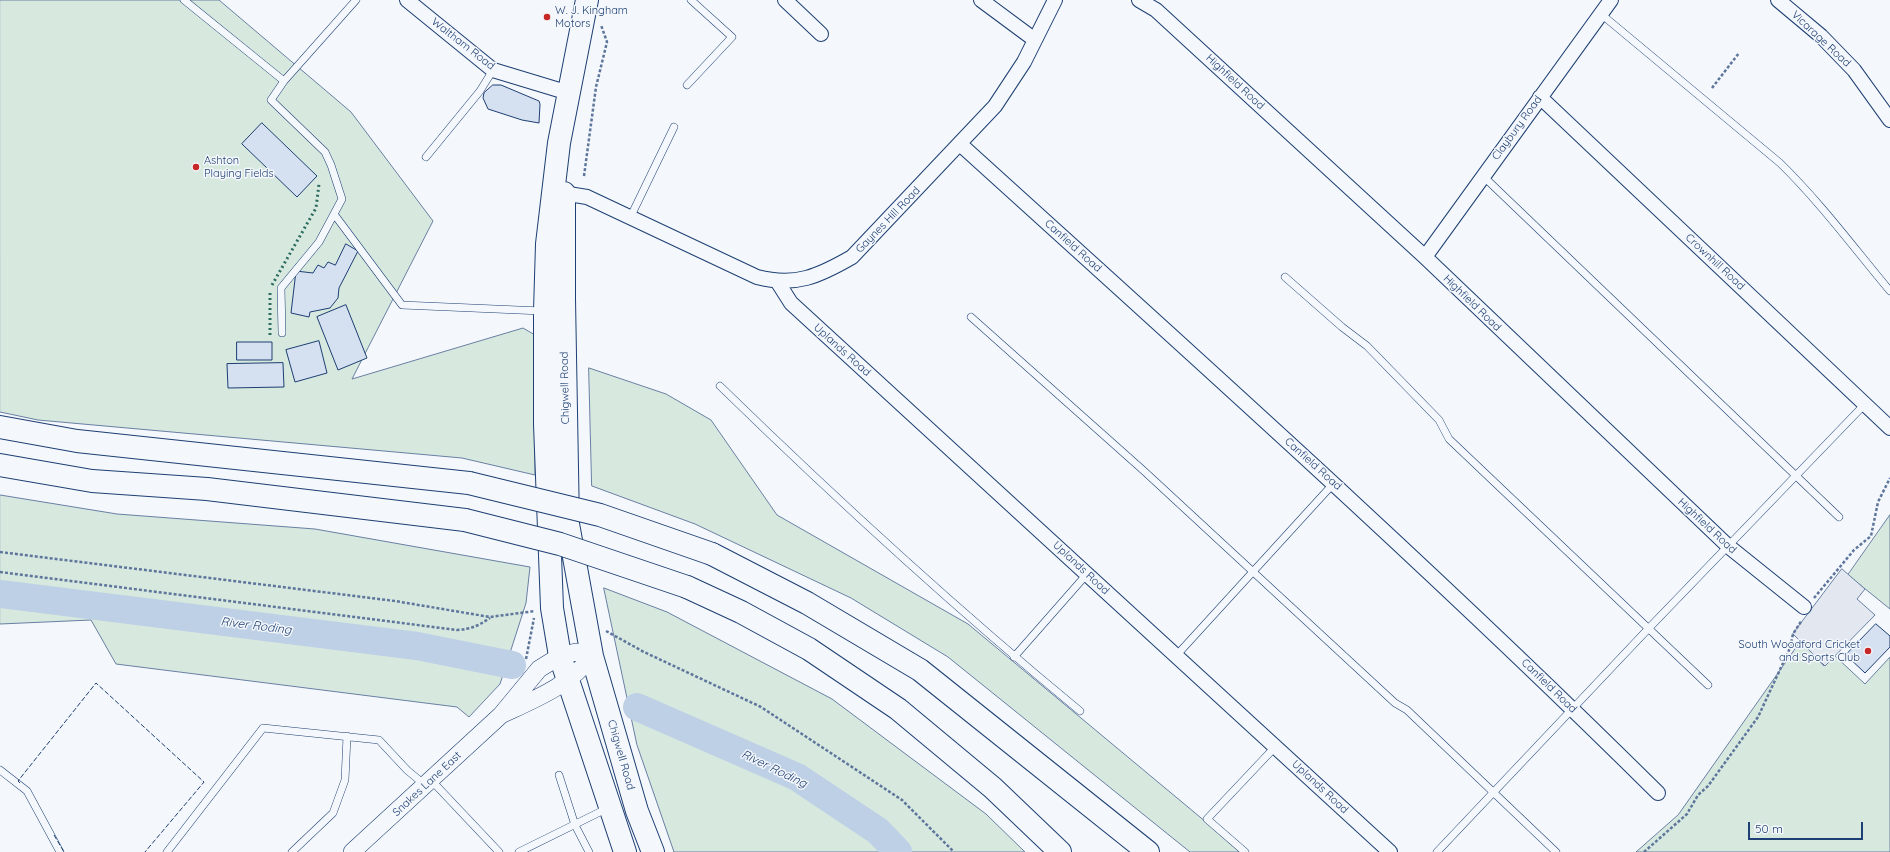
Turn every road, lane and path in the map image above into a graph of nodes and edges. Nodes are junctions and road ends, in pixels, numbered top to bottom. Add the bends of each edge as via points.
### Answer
1 (184, 0) edge
2 (356, 0) edge
3 (407, 0) edge
4 (587, 0) edge
5 (691, 0) edge
6 (785, 0) edge
7 (981, 0) edge
8 (1055, 0) edge
9 (1139, 0) edge
10 (1611, 0) edge
11 (1778, 0) edge
12 (1601, 14) junction
13 (600, 21) dead end
14 (821, 34) dead end
15 (1035, 40) junction
16 (1739, 53) dead end
17 (493, 70) junction
18 (284, 81) junction
19 (687, 86) dead end
20 (1712, 88) dead end
21 (569, 93) junction
22 (1540, 97) junction
23 (1890, 120) edge
24 (674, 127) dead end
25 (960, 144) junction
26 (426, 157) dead end
27 (584, 176) dead end
28 (1483, 176) junction
29 (559, 192) junction
30 (334, 214) junction
31 (630, 218) junction
32 (1424, 257) junction
33 (559, 269) junction
34 (1285, 277) dead end
35 (777, 281) junction
36 (1890, 291) edge
37 (544, 311) junction
38 (971, 317) dead end
39 (282, 333) dead end
40 (720, 386) dead end
41 (1865, 404) junction
42 (0, 428) edge
43 (1890, 428) edge
44 (0, 465) edge
45 (1797, 475) junction
46 (1890, 478) edge
47 (1334, 483) junction
48 (1839, 517) dead end
49 (1728, 546) junction
50 (0, 552) edge
51 (0, 572) edge
52 (1252, 572) junction
53 (1087, 574) junction
54 (536, 610) dead end
55 (1807, 610) junction
56 (529, 612) dead end
57 (490, 617) junction
58 (1649, 628) junction
59 (604, 630) dead end
60 (560, 656) junction
61 (592, 656) junction
62 (1014, 656) junction
63 (526, 657) dead end
64 (1175, 657) junction
65 (568, 681) junction
66 (1708, 685) dead end
67 (1573, 709) junction
68 (1080, 711) dead end
69 (502, 715) junction
70 (347, 736) junction
71 (1276, 746) junction
72 (0, 770) edge
73 (559, 775) dead end
74 (428, 783) junction
75 (1494, 793) junction
76 (1658, 793) dead end
77 (610, 807) junction
78 (575, 825) junction
79 (60, 852) edge
80 (167, 852) edge
81 (292, 852) edge
82 (352, 852) edge
83 (499, 852) edge
84 (519, 852) edge
85 (589, 852) edge
86 (625, 852) edge
87 (653, 852) edge
88 (954, 852) edge
89 (1060, 852) edge
90 (1148, 852) edge
91 (1245, 852) edge
92 (1390, 852) edge
93 (1437, 852) edge
94 (1556, 852) edge
95 (1644, 852) edge

1 - 18 lane
2 - 18 lane
3 - 17 street, Waltham Road
4 - 21 main road, Chigwell Road
5 - 19 lane via 732,37
6 - 14 street
7 - 15 street
8 - 15 street, Gaynes Hill Road
9 - 32 street, Highfield Road via 1156,10
10 - 12 street, Claybury Road
11 - 23 street, Vicarage Road via 1821,36 1854,70
12 - 22 street, Claybury Road
12 - 36 lane via 1780,163 1806,188
13 - 27 path via 607,42 596,88
15 - 25 street, Gaynes Hill Road via 995,106
16 - 20 path
17 - 21 street, Waltham Road
17 - 26 lane via 480,91
18 - 30 lane via 270,100 325,152 332,165 342,199
21 - 29 main road, Chigwell Road
22 - 28 street, Claybury Road
22 - 41 street, Crownhill Road
24 - 31 lane
25 - 35 street, Gaynes Hill Road via 852,257 808,279
25 - 47 street, Canfield Road
28 - 32 street, Claybury Road
28 - 45 lane
29 - 31 street, Gaynes Hill Road via 587,198
29 - 33 main road, Chigwell Road
29 - 37 main road, Chigwell Road via 547,244
30 - 37 lane via 402,305
30 - 39 lane via 319,242 281,288
31 - 35 street, Gaynes Hill Road via 757,277
32 - 49 street, Highfield Road
33 - 37 lane via 552,311
33 - 61 main road, Chigwell Road via 568,524
34 - 58 lane via 1367,346 1439,420 1449,439
35 - 53 street, Uplands Road via 791,303
37 - 60 main road, Chigwell Road via 551,592
38 - 52 lane via 1144,471
40 - 62 lane via 879,538
41 - 43 street, Crownhill Road
41 - 45 lane
42 - 90 main road, bridge via 77,441 469,483 600,515 712,554 807,602 920,670
44 - 89 main road, bridge via 92,481 208,489 465,520 560,544 688,587 741,612 809,650 898,709 993,788
45 - 48 lane
45 - 49 lane
46 - 55 path via 1878,502 1871,536 1854,550
47 - 52 lane
47 - 67 street, Canfield Road
49 - 55 street, Highfield Road
49 - 58 lane
50 - 57 path via 395,601
51 - 57 path via 457,630 479,626
52 - 64 lane
52 - 75 lane via 1395,703 1407,710
53 - 62 lane
53 - 64 street, Uplands Road
54 - 63 path
55 - 95 path via 1793,634 1790,648 1758,717 1708,786 1698,795 1687,814
56 - 57 path
58 - 66 lane
58 - 67 lane
59 - 88 path via 644,652 761,707 902,800
60 - 61 street via 576,652
60 - 65 main road, Chigwell Road
60 - 69 street, Snakes Lane East via 539,669
61 - 65 street
61 - 87 main road, Chigwell Road via 637,811
62 - 68 lane
64 - 71 street, Uplands Road
65 - 69 street, Snakes Lane East
65 - 77 main road, Chigwell Road
67 - 75 lane
67 - 76 street, Canfield Road
69 - 74 street, Snakes Lane East
70 - 74 lane via 379,740 407,770
70 - 80 lane via 263,728
70 - 81 lane via 345,780 333,813
71 - 91 lane via 1207,819
71 - 92 street, Uplands Road
72 - 79 lane via 27,791
73 - 78 lane
74 - 82 street, Snakes Lane East
74 - 83 lane
75 - 93 lane
75 - 94 lane
77 - 78 lane
77 - 86 main road, Chigwell Road
78 - 84 lane
78 - 85 lane

